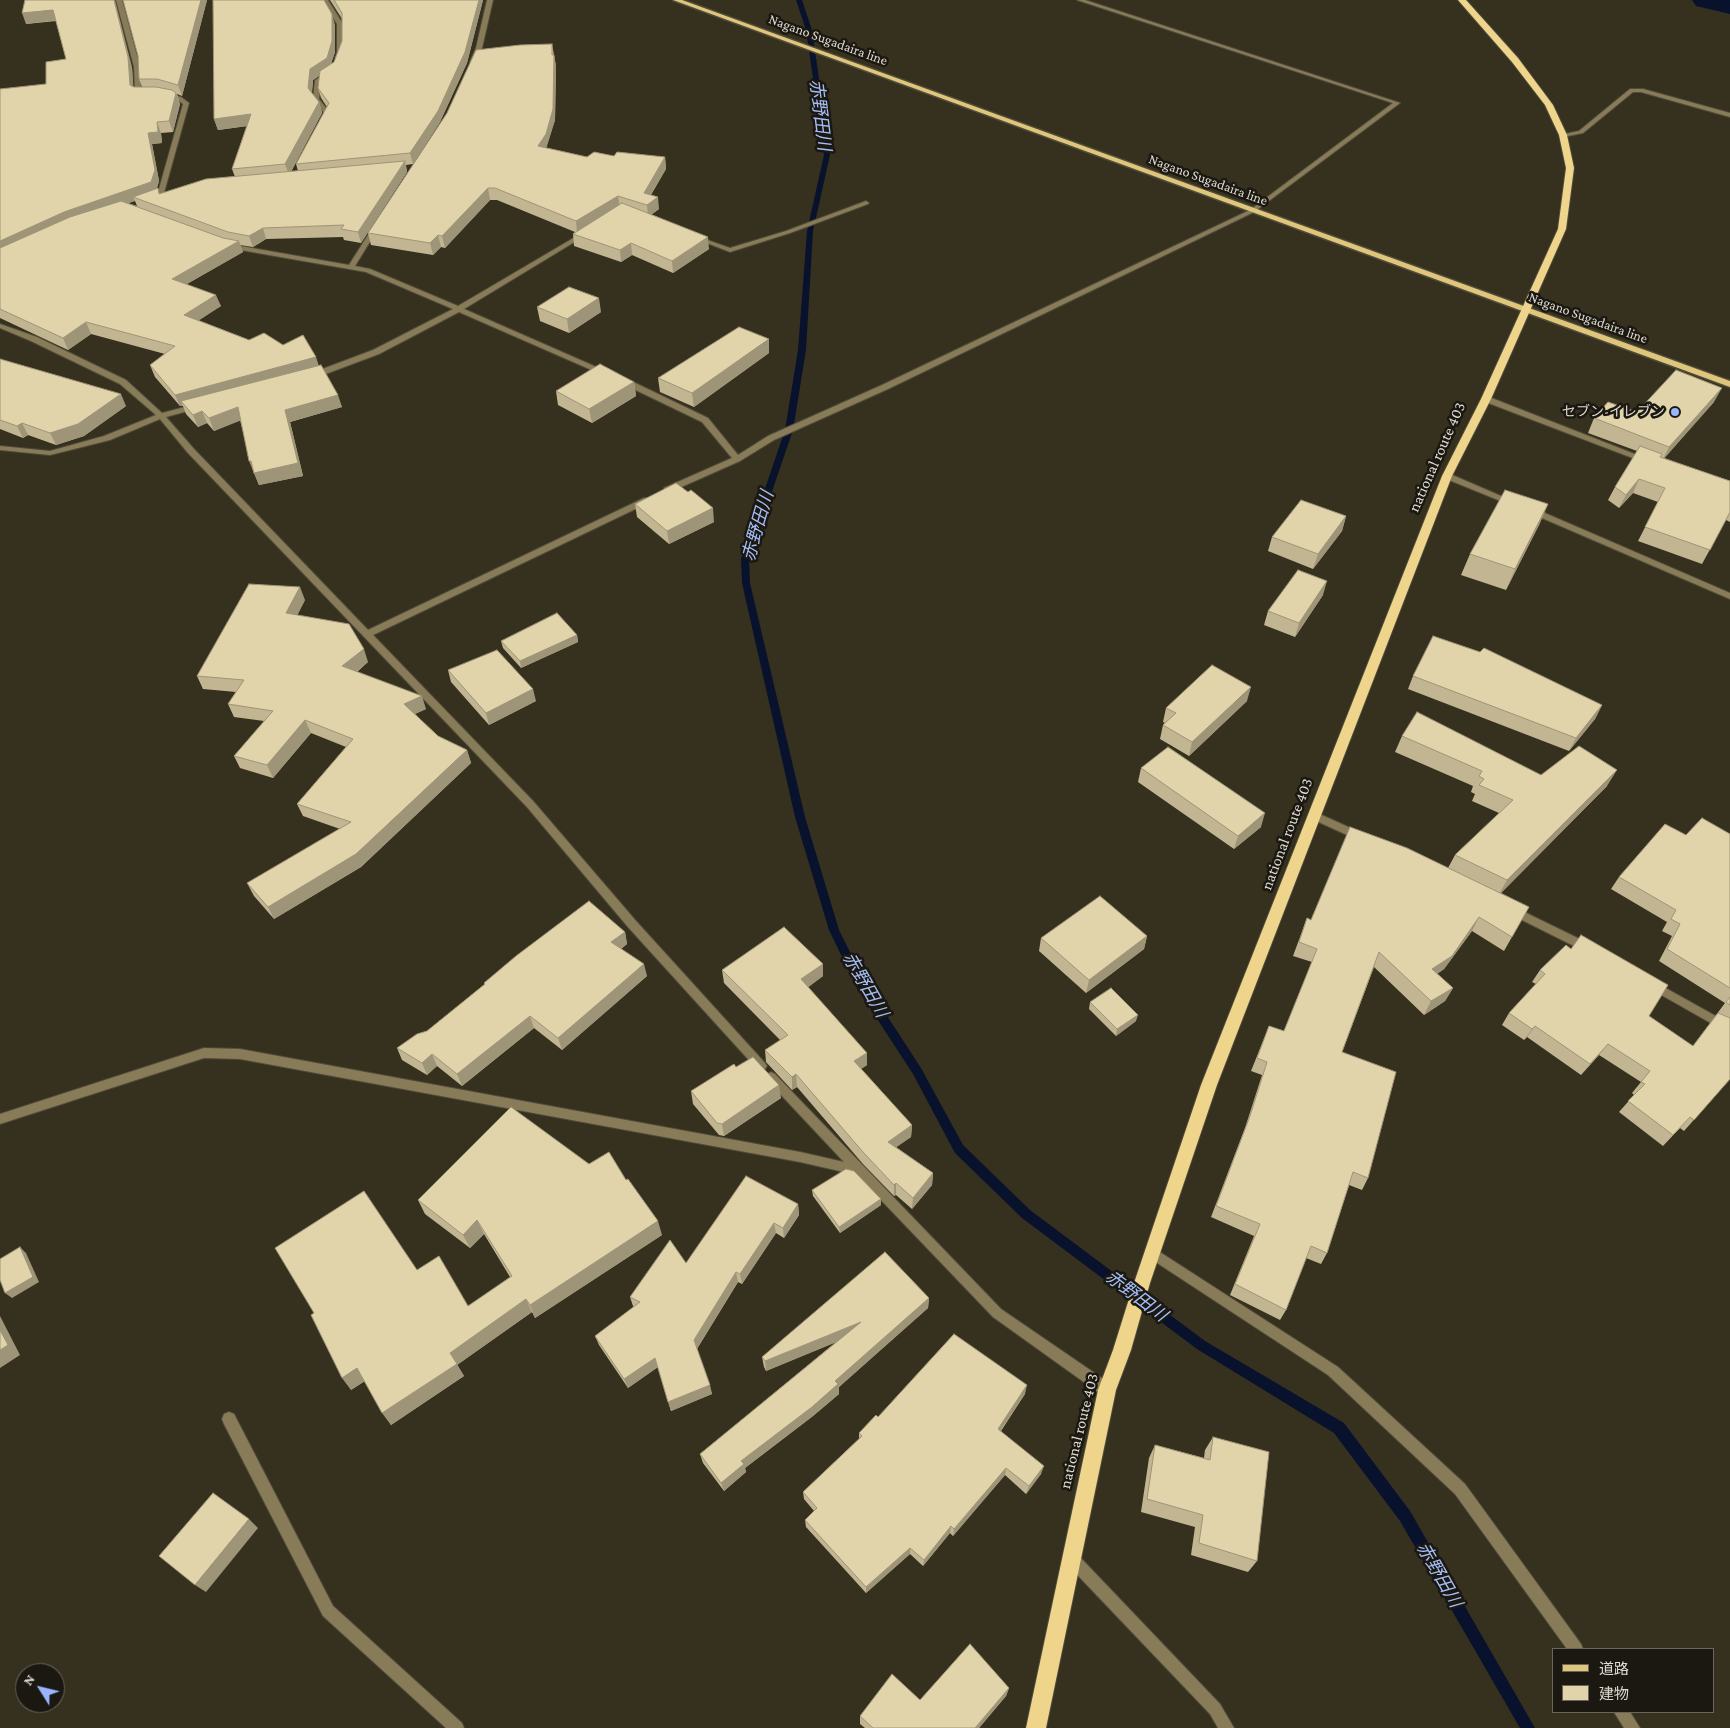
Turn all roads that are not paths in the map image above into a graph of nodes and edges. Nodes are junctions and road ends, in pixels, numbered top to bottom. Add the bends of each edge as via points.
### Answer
1 (119, 0) edge
2 (325, 0) edge
3 (490, 0) edge
4 (676, 0) edge
5 (1080, 0) edge
6 (1462, 0) edge
7 (472, 65) edge
8 (153, 94) edge
9 (160, 94) edge
10 (1730, 116) edge
11 (318, 130) edge
12 (1563, 135) junction
13 (176, 192) edge
14 (160, 196) junction
15 (152, 199) edge
16 (866, 203) dead end
17 (1252, 211) junction
18 (383, 217) edge
19 (589, 231) edge
20 (685, 234) edge
21 (221, 243) edge
22 (351, 267) junction
23 (457, 310) junction
24 (1526, 310) junction
25 (0, 326) edge
26 (300, 379) edge
27 (1730, 384) edge
28 (1486, 399) junction
29 (205, 404) edge
30 (161, 416) junction
31 (0, 448) edge
32 (737, 460) junction
33 (1658, 465) edge
34 (1447, 476) junction
35 (1517, 504) edge
36 (1525, 508) edge
37 (1730, 596) edge
38 (367, 634) junction
39 (1315, 816) junction
40 (1370, 840) edge
41 (1502, 905) edge
42 (1599, 954) edge
43 (1642, 978) edge
44 (1730, 1029) edge
45 (0, 1119) edge
46 (858, 1170) junction
47 (1152, 1253) junction
48 (1107, 1390) junction
49 (229, 1419) dead end
50 (1070, 1558) junction
51 (1575, 1648) edge
52 (1622, 1713) edge
53 (457, 1728) edge
54 (1036, 1728) edge
55 (1228, 1728) edge
56 (1633, 1728) edge

1 - 8 street via 137,67 138,94
2 - 11 street via 340,24 340,52 333,72 318,80 316,99 327,113
3 - 7 street
4 - 17 main road, Nagano Sugadaira line
5 - 17 street via 1397,103
6 - 12 highway, national route 403 via 1516,60 1549,104
9 - 14 street via 186,103
10 - 12 street via 1632,90 1581,132
12 - 24 highway, national route 403 via 1570,168 1562,229
13 - 14 street
14 - 15 street
16 - 20 street via 730,250
17 - 24 main road, Nagano Sugadaira line
17 - 32 street via 885,387 771,438
18 - 22 street
19 - 23 street
21 - 22 street
22 - 23 street via 368,270
23 - 26 street via 376,352
23 - 32 street via 706,420
24 - 27 main road, Nagano Sugadaira line
24 - 28 highway, national route 403
25 - 30 street via 123,382
28 - 33 street
28 - 34 highway, national route 403
29 - 30 street
30 - 31 street via 107,438 50,453
30 - 38 street
32 - 38 street
34 - 35 street
34 - 39 highway, national route 403
36 - 37 street
38 - 46 street via 530,804 657,952
39 - 40 street
39 - 47 highway, national route 403 via 1209,1085
41 - 42 street
43 - 44 street
45 - 46 street via 204,1054 240,1054
46 - 48 street via 997,1313
47 - 48 highway, national route 403
47 - 51 street via 1333,1371 1460,1488
48 - 50 highway, national route 403
49 - 53 street via 328,1610
50 - 54 highway, national route 403
50 - 55 street via 1215,1709
52 - 56 street

